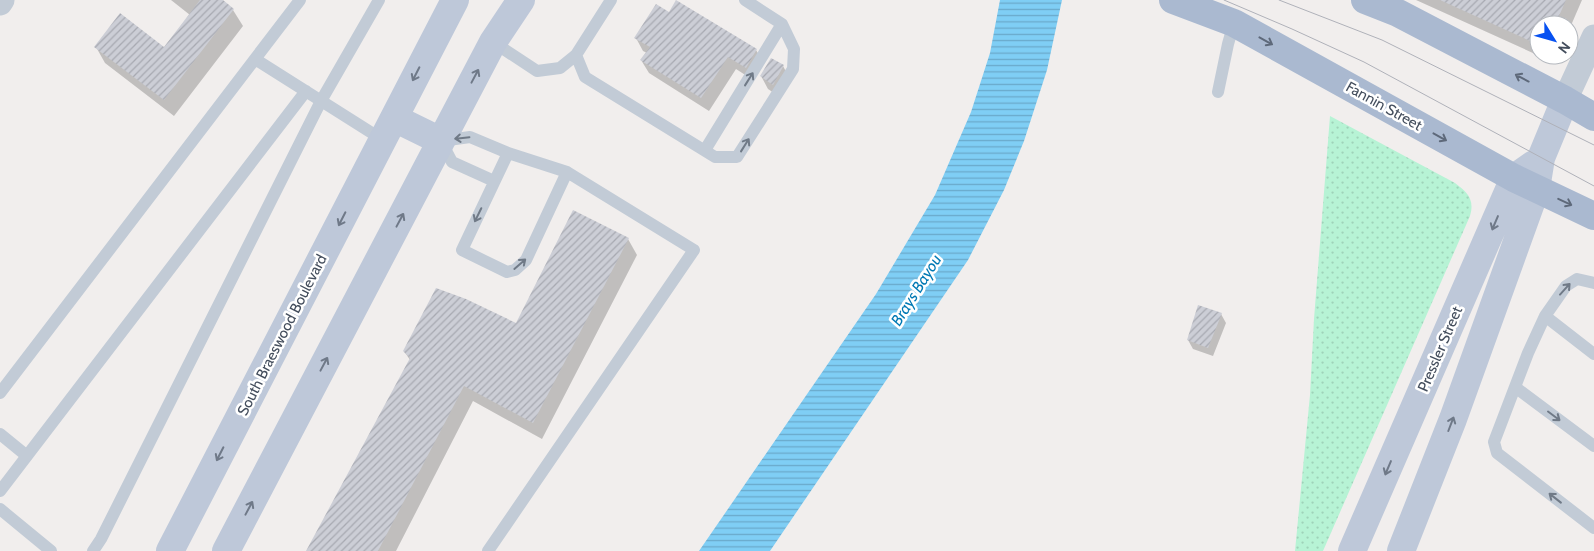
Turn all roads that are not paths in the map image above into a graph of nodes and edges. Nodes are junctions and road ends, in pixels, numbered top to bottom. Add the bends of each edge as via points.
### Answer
1 (2, 0) edge
2 (300, 0) edge
3 (379, 0) edge
4 (455, 0) edge
5 (521, 0) edge
6 (611, 0) edge
7 (745, 0) edge
8 (1173, 0) edge
9 (1376, 2) edge
10 (0, 3) edge
11 (763, 5) edge
12 (1234, 23) junction
13 (782, 24) junction
14 (1594, 37) edge
15 (492, 42) junction
16 (576, 55) junction
17 (256, 59) junction
18 (306, 91) junction
19 (1218, 92) dead end
20 (321, 100) junction
21 (1565, 100) junction
22 (1594, 117) edge
23 (388, 129) junction
24 (441, 141) junction
25 (705, 150) junction
26 (508, 153) junction
27 (567, 172) junction
28 (494, 181) junction
29 (1525, 183) junction
30 (1594, 216) edge
31 (1594, 283) edge
32 (1545, 316) junction
33 (1594, 354) edge
34 (1515, 387) junction
35 (0, 393) edge
36 (0, 434) edge
37 (1403, 434) junction
38 (1594, 446) edge
39 (1441, 450) junction
40 (27, 456) junction
41 (0, 491) edge
42 (0, 509) edge
43 (1594, 528) edge
44 (51, 551) edge
45 (93, 551) edge
46 (170, 551) edge
47 (226, 551) edge
48 (488, 551) edge
49 (1352, 551) edge
50 (1401, 551) edge

1 - 10 street
2 - 17 lane
3 - 20 lane
4 -> 23 main road, South Braeswood Boulevard
5 - 15 main road
6 - 16 lane
7 - 11 lane
8 - 12 main road, Fannin Street
21 -> 9 main road
11 - 13 lane
12 - 19 lane
12 -> 29 main road, Fannin Street
25 -> 13 lane
25 -> 13 lane via 715,156 737,157 793,69 794,49
14 - 21 street
15 - 16 lane via 537,71 560,68
24 -> 15 main road
16 - 25 lane via 586,77
17 - 18 lane
17 - 35 lane
18 - 20 lane
18 - 40 lane
20 - 23 lane
20 - 45 lane
21 - 22 main road
21 - 29 main road via 1541,158
23 - 24 main road
23 -> 46 main road, South Braeswood Boulevard
26 -> 24 lane via 470,137
24 - 28 lane via 452,162
47 -> 24 main road
26 - 27 lane
26 - 28 lane
28 -> 27 lane via 462,250 507,272 515,270 526,260
27 - 48 lane via 694,250
29 -> 30 main road, Fannin Street
29 -> 37 main road, Pressler Street
39 -> 29 main road
32 -> 31 lane via 1566,286 1577,279
32 - 33 lane
32 - 34 lane
34 -> 38 lane
43 -> 34 lane via 1497,453 1494,442
36 - 40 lane
37 - 39 main road
37 -> 49 main road, Pressler Street
39 - 50 main road
40 - 41 lane
42 - 44 lane

